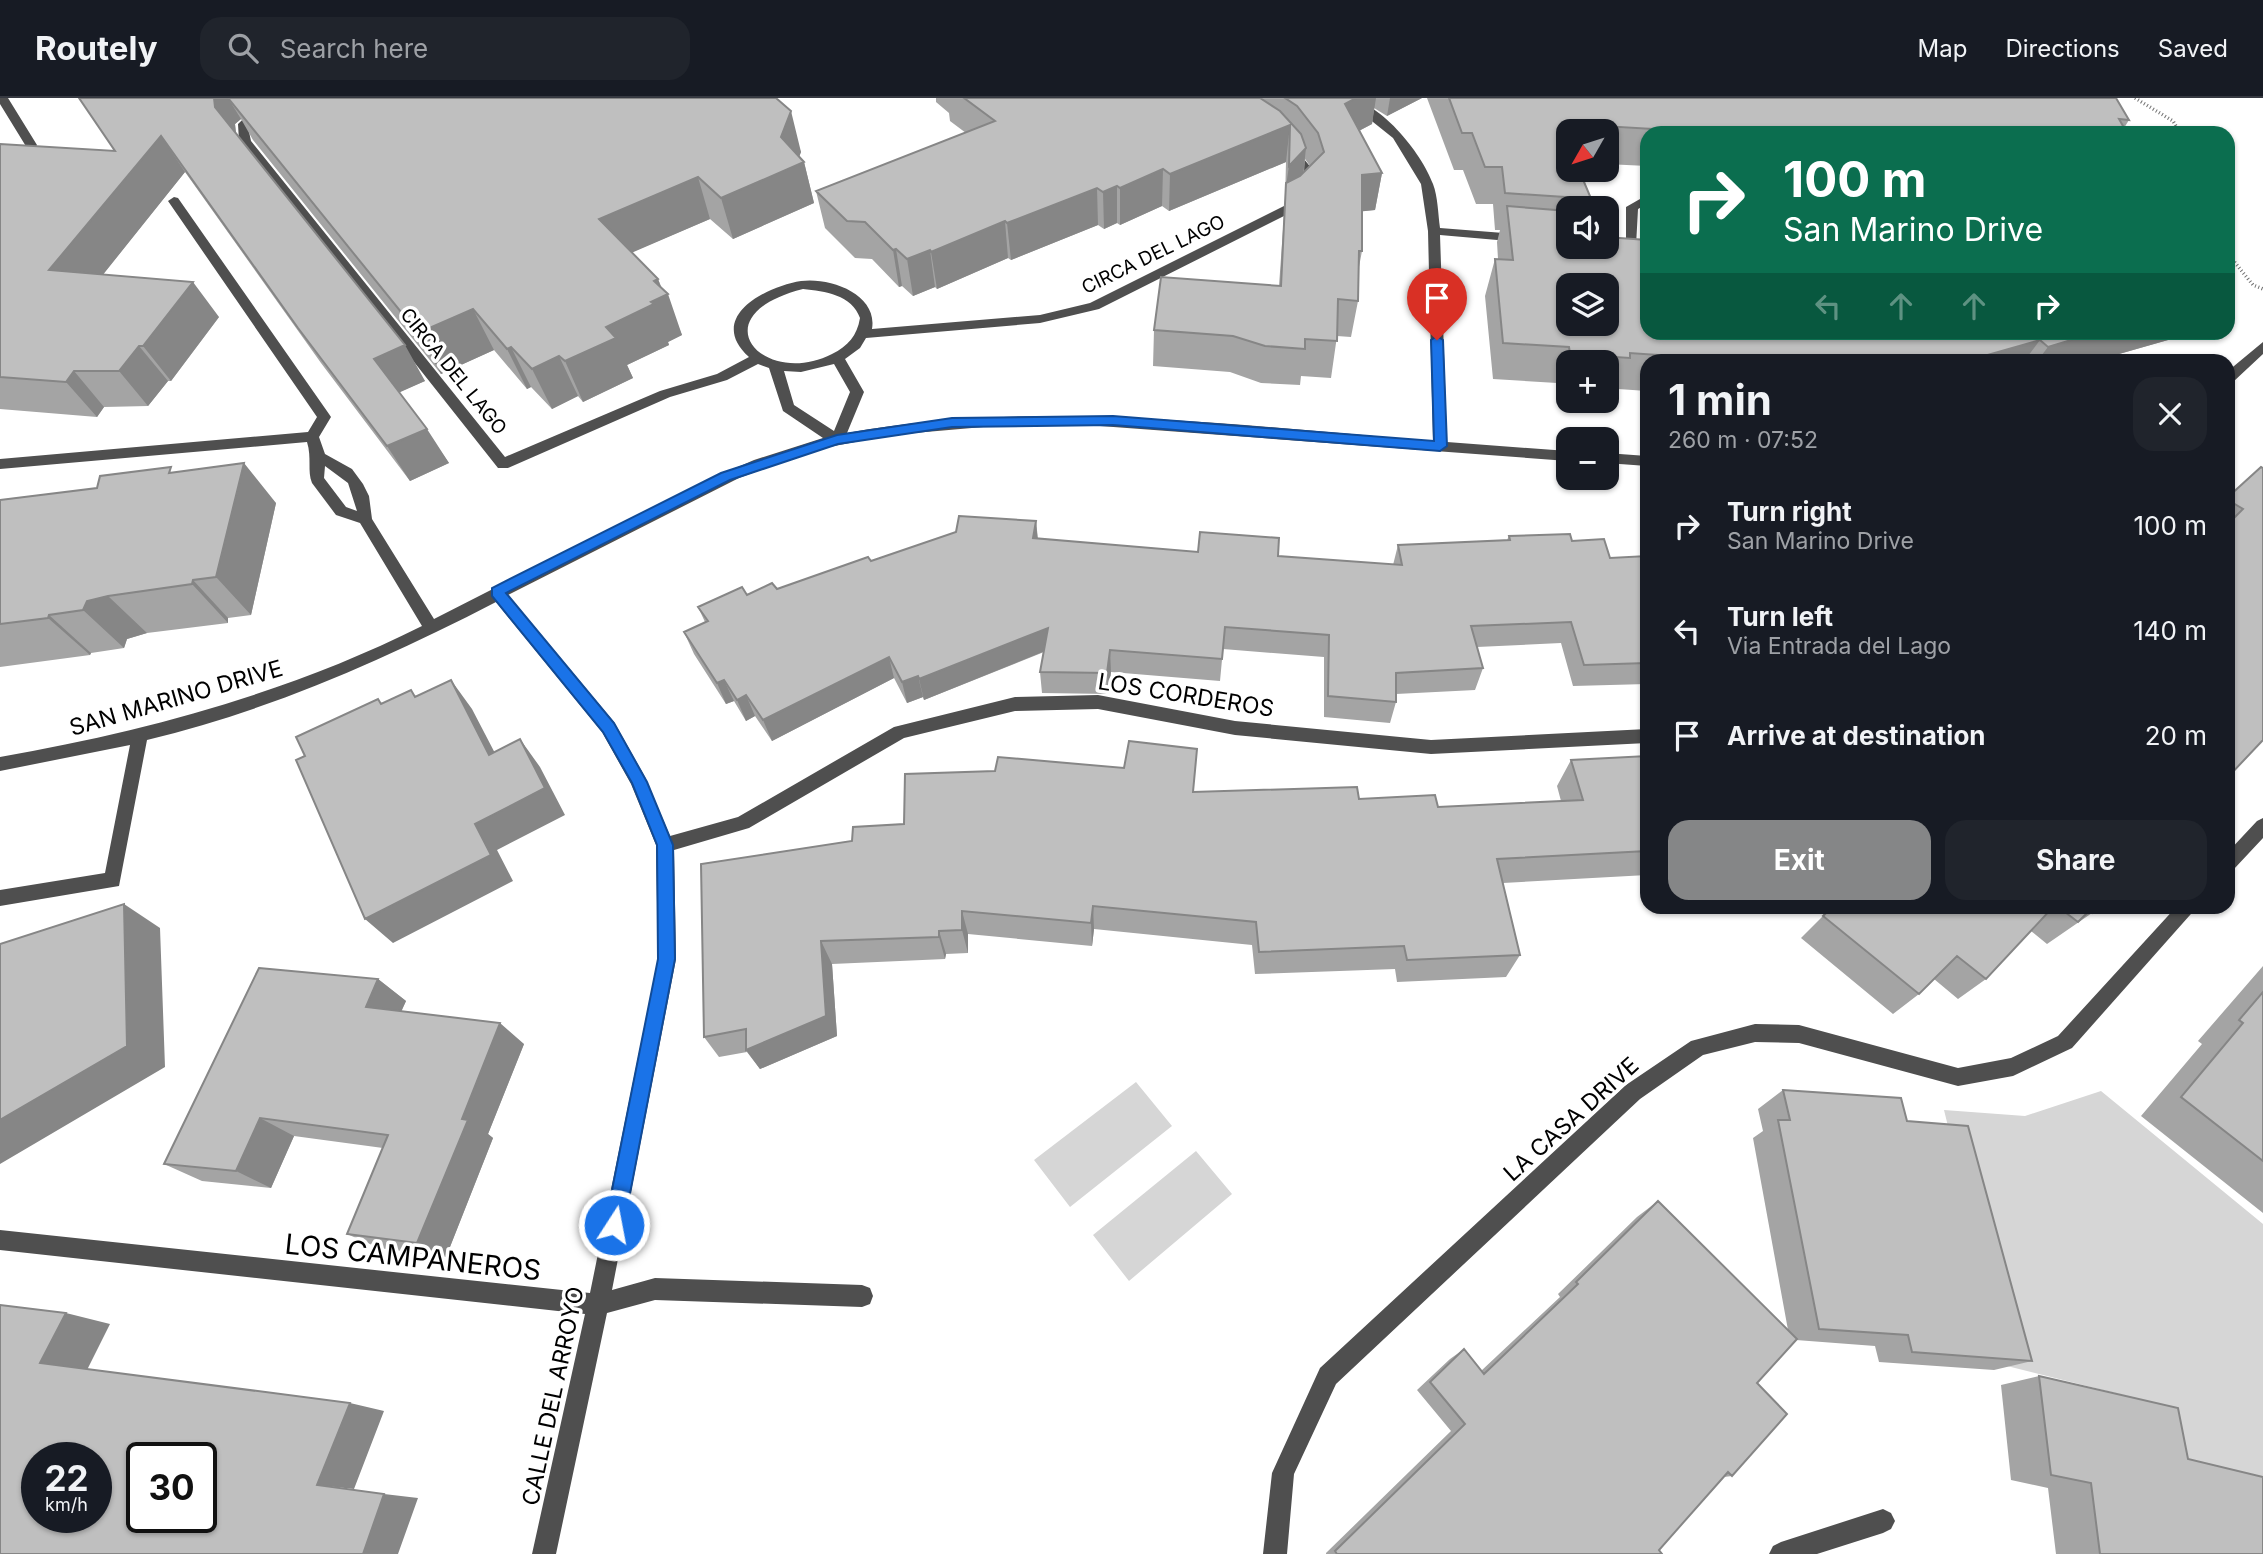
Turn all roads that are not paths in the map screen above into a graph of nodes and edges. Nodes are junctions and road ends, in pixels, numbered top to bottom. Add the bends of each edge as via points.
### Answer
1 (2, 98) edge
2 (287, 98) edge
3 (1349, 98) edge
4 (1277, 140) edge
5 (31, 145) edge
6 (174, 201) dead end
7 (1640, 203) edge
8 (1434, 231) junction
9 (1556, 241) edge
10 (1640, 247) edge
11 (863, 334) junction
12 (2263, 346) edge
13 (837, 357) junction
14 (758, 358) junction
15 (2249, 361) junction
16 (775, 365) junction
17 (2263, 370) edge
18 (2235, 373) edge
19 (312, 437) junction
20 (837, 440) junction
21 (1440, 446) junction
22 (1556, 455) edge
23 (319, 457) junction
24 (1619, 459) edge
25 (1640, 460) edge
26 (0, 464) edge
27 (365, 519) junction
28 (497, 592) junction
29 (430, 626) junction
30 (140, 735) junction
31 (1640, 736) edge
32 (0, 764) edge
33 (2263, 826) edge
34 (665, 845) junction
35 (2235, 856) edge
36 (0, 898) edge
37 (2182, 914) edge
38 (0, 1240) edge
39 (862, 1296) dead end
40 (598, 1305) junction
41 (1883, 1521) dead end
42 (544, 1554) edge
43 (1275, 1554) edge
44 (1781, 1554) edge

1 - 5 street
2 - 14 street, CIRCA DEL LAGO via 264,105 242,126 245,141 503,464 665,394 722,377
3 - 8 street via 1398,136 1427,184
4 - 11 street, CIRCA DEL LAGO via 1307,170 1311,187 1290,208 1094,306 1040,319
6 - 19 street via 324,416
7 - 10 street via 1632,207 1624,246
8 - 9 street
8 - 21 street
11 - 13 street
11 - 14 street via 867,321 855,298 822,285 782,289 750,308 742,321 740,335
12 - 15 street
13 - 16 street via 796,367
13 - 20 street via 857,392
14 - 16 street
15 - 17 street
15 - 18 street
16 - 20 street via 789,408
19 - 23 street
19 - 26 street
20 - 21 street, SAN MARINO DRIVE via 952,422 1113,420
20 - 28 street, SAN MARINO DRIVE via 726,476
21 - 22 street, SAN MARINO DRIVE
23 - 27 street via 344,468 365,500
23 - 27 street via 317,479 341,511
24 - 25 street
27 - 29 street
28 - 29 street, SAN MARINO DRIVE
28 - 34 street, CALLE DEL ARROYO via 608,727 639,782
29 - 30 street, SAN MARINO DRIVE via 395,646 247,707
30 - 32 street, SAN MARINO DRIVE
30 - 36 street via 113,880
31 - 34 street, LOS CORDEROS via 1431,747 1235,728 1098,702 1015,704 900,732 743,823
33 - 35 street
34 - 40 street, CALLE DEL ARROYO via 667,959
37 - 43 street, LA CASA DRIVE via 2065,1042 2013,1067 1958,1077 1799,1034 1755,1033 1698,1047 1633,1092 1328,1376 1283,1474
38 - 40 street, LOS CAMPANEROS
39 - 40 street, LOS CAMPANEROS via 655,1289
40 - 42 street, CALLE DEL ARROYO
41 - 44 street

